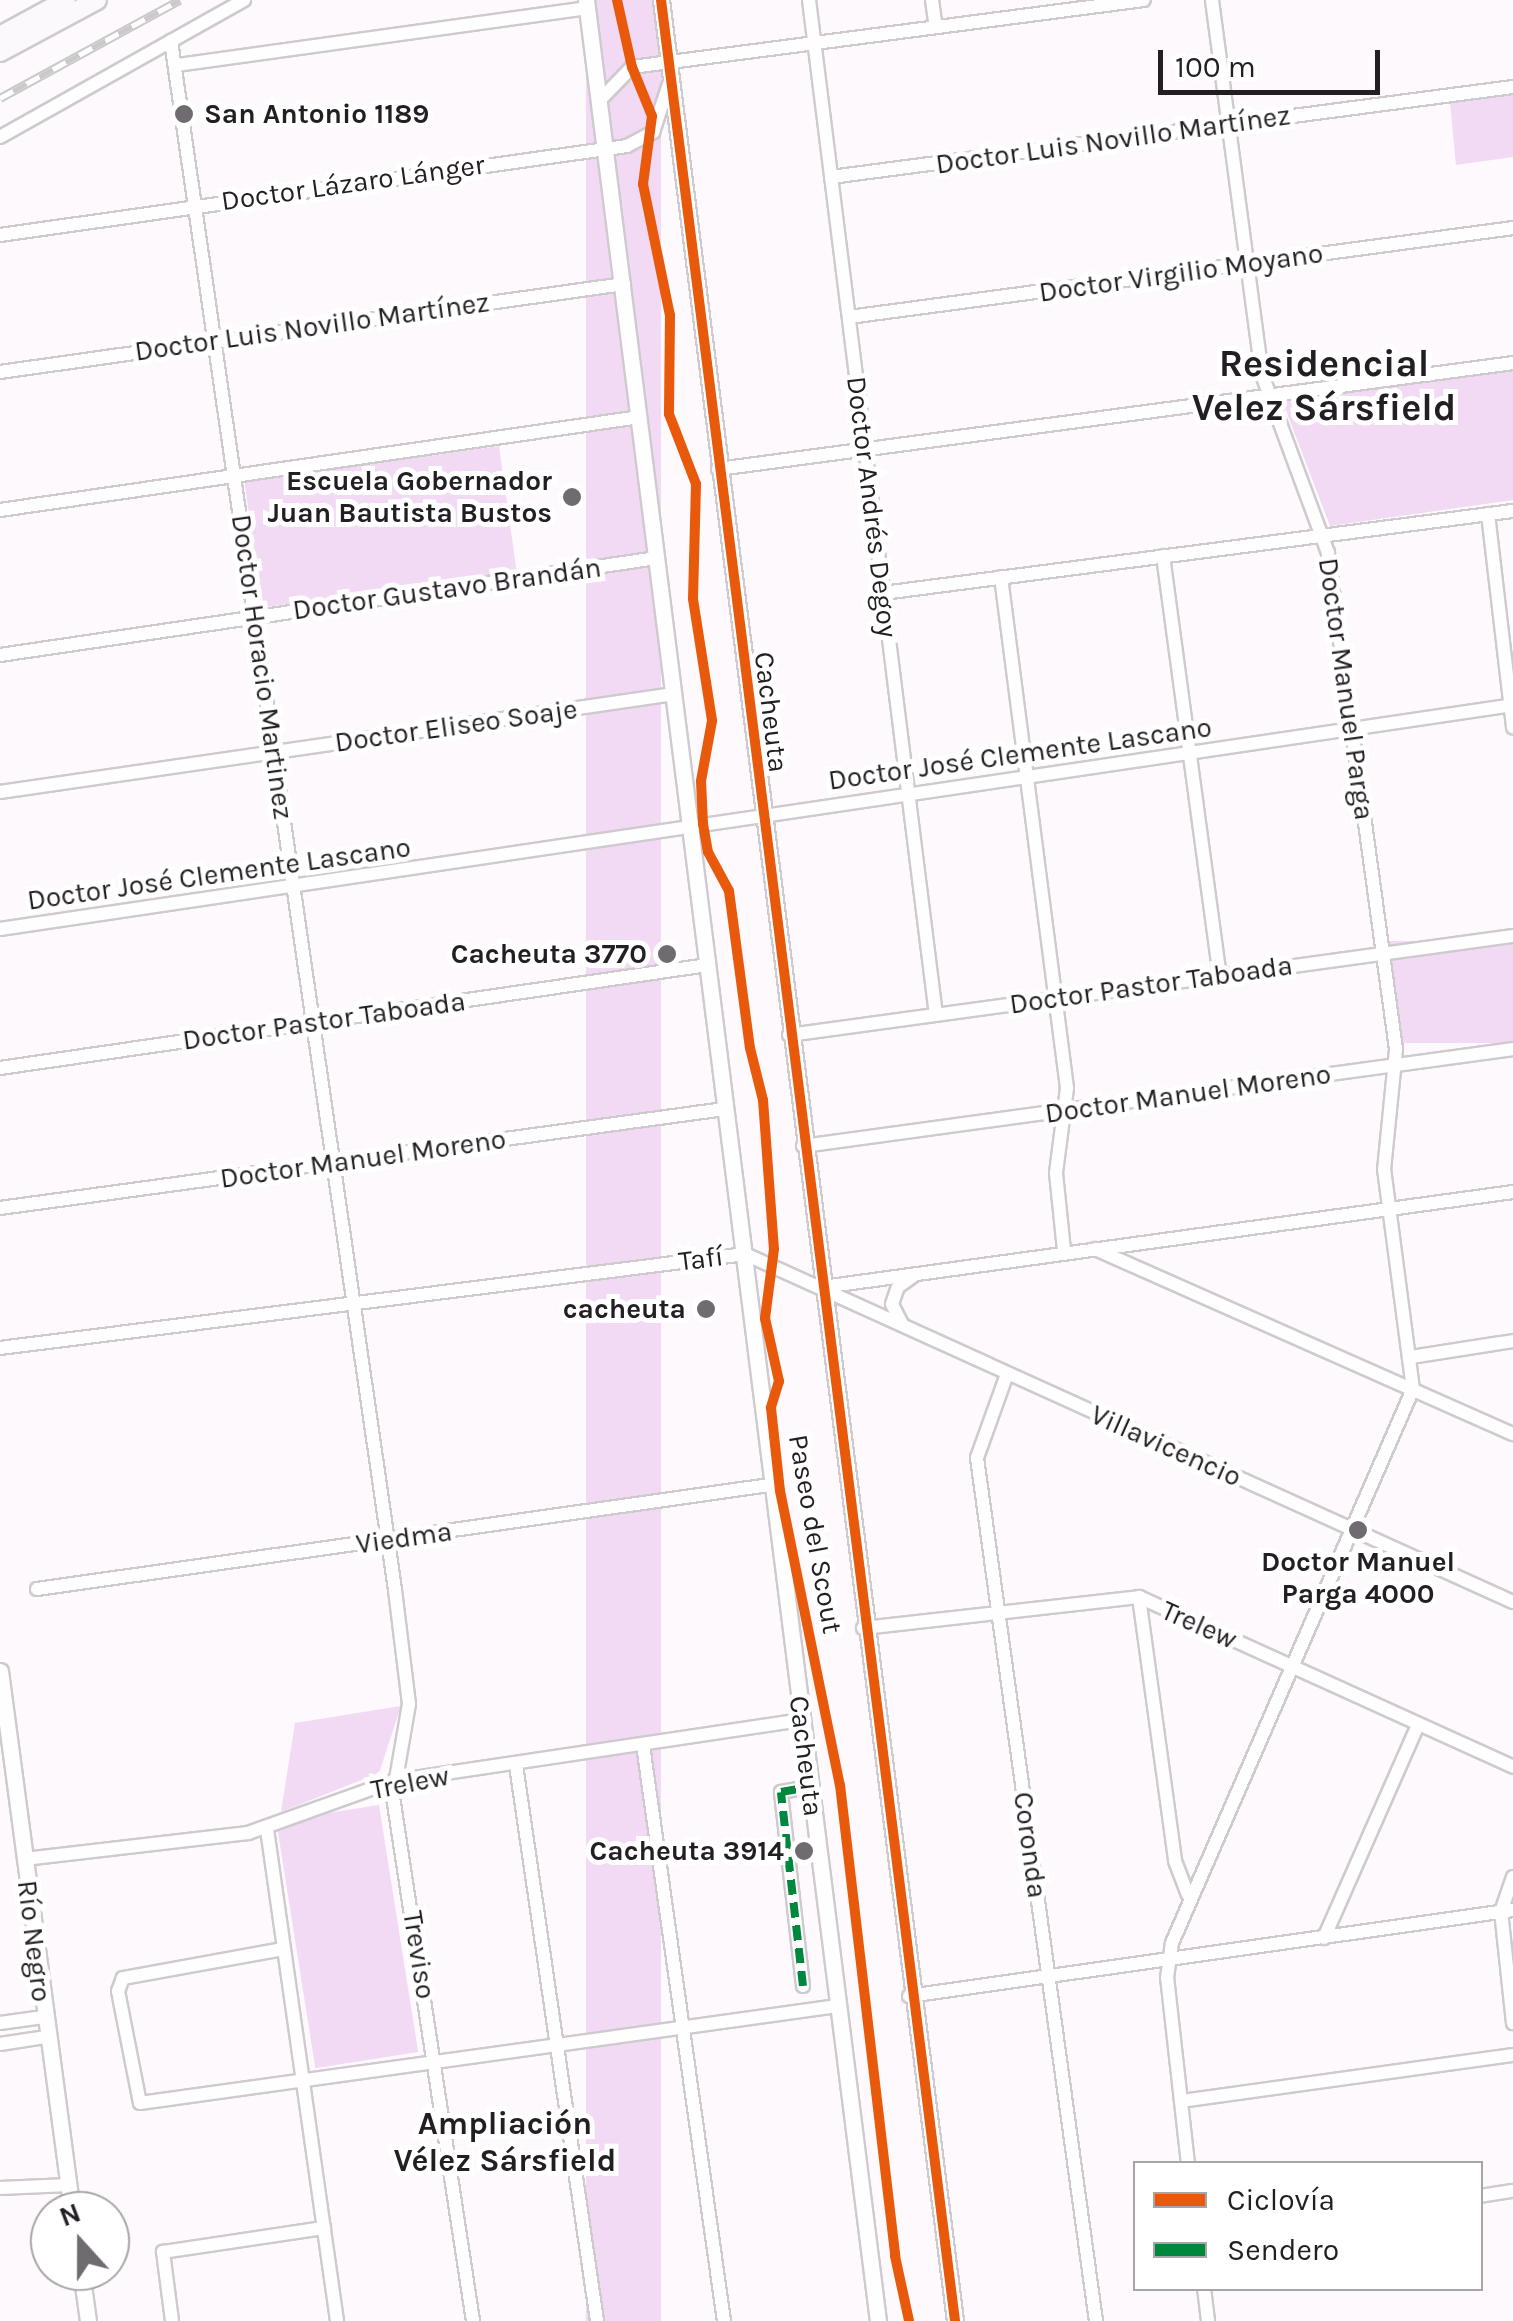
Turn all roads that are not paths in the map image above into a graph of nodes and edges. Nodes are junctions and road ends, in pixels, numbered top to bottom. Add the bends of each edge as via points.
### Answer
1 (66, 0) edge
2 (97, 0) edge
3 (244, 0) edge
4 (660, 0) edge
5 (809, 0) edge
6 (932, 0) edge
7 (1144, 0) edge
8 (1212, 0) edge
9 (587, 4) edge
10 (1070, 5) edge
11 (936, 27) junction
12 (0, 36) edge
13 (171, 41) junction
14 (814, 43) junction
15 (0, 52) edge
16 (666, 63) junction
17 (177, 65) junction
18 (668, 84) junction
19 (1513, 87) edge
20 (600, 100) junction
21 (1229, 124) junction
22 (0, 137) edge
23 (606, 149) junction
24 (831, 177) junction
25 (196, 204) junction
26 (1513, 228) edge
27 (0, 235) edge
28 (1247, 264) junction
29 (624, 284) junction
30 (848, 317) junction
31 (216, 340) junction
32 (1513, 363) edge
33 (0, 372) edge
34 (1266, 394) junction
35 (640, 417) junction
36 (865, 449) junction
37 (718, 468) junction
38 (235, 476) junction
39 (0, 510) edge
40 (1513, 511) edge
41 (1488, 514) junction
42 (1323, 536) junction
43 (1163, 556) junction
44 (656, 558) junction
45 (1001, 577) junction
46 (883, 593) junction
47 (255, 617) junction
48 (0, 654) edge
49 (674, 694) junction
50 (1511, 705) edge
51 (1352, 728) junction
52 (1513, 728) edge
53 (274, 752) junction
54 (1187, 752) junction
55 (1027, 775) junction
56 (0, 792) edge
57 (908, 793) junction
58 (762, 815) junction
59 (690, 826) junction
60 (293, 886) junction
61 (0, 929) edge
62 (1513, 936) edge
63 (1382, 954) junction
64 (708, 965) junction
65 (1220, 976) junction
66 (1056, 998) junction
67 (936, 1015) junction
68 (312, 1023) junction
69 (789, 1035) junction
70 (1513, 1049) edge
71 (1395, 1066) junction
72 (0, 1068) edge
73 (726, 1109) junction
74 (1065, 1110) junction
75 (803, 1146) junction
76 (332, 1163) junction
77 (1513, 1192) edge
78 (0, 1208) edge
79 (1388, 1209) junction
80 (1092, 1248) junction
81 (1064, 1251) junction
82 (745, 1254) junction
83 (917, 1273) junction
84 (820, 1288) junction
85 (352, 1303) junction
86 (904, 1326) junction
87 (1513, 1341) edge
88 (0, 1348) edge
89 (1411, 1356) junction
90 (1006, 1374) junction
91 (1414, 1389) junction
92 (1513, 1434) edge
93 (770, 1485) junction
94 (1351, 1529) junction
95 (387, 1540) junction
96 (37, 1589) dead end
97 (395, 1590) joint
98 (1138, 1597) junction
99 (1513, 1602) edge
100 (998, 1610) junction
101 (863, 1628) junction
102 (1291, 1666) junction
103 (0, 1671) edge
104 (801, 1720) junction
105 (1418, 1724) junction
106 (643, 1745) junction
107 (516, 1765) junction
108 (1513, 1767) edge
109 (393, 1782) junction
110 (810, 1787) junction
111 (267, 1829) junction
112 (24, 1859) junction
113 (1513, 1877) edge
114 (1188, 1896) junction
115 (1507, 1910) edge
116 (1324, 1938) junction
117 (282, 1949) junction
118 (1167, 1960) junction
119 (1048, 1976) junction
120 (804, 1986) dead end
121 (909, 1996) junction
122 (837, 2006) junction
123 (44, 2016) junction
124 (0, 2023) edge
125 (1513, 2024) edge
126 (681, 2029) junction
127 (46, 2037) junction
128 (0, 2044) edge
129 (558, 2047) junction
130 (1513, 2055) edge
131 (436, 2065) junction
132 (303, 2083) junction
133 (1181, 2101) junction
134 (1188, 2161) edge
135 (69, 2185) junction
136 (0, 2188) edge
137 (70, 2191) edge
138 (1513, 2191) edge
139 (1483, 2196) edge
140 (324, 2228) junction
141 (84, 2291) edge
142 (1204, 2291) edge
143 (88, 2321) edge
144 (172, 2321) edge
145 (338, 2321) edge
146 (473, 2321) edge
147 (597, 2321) edge
148 (724, 2321) edge
149 (878, 2321) edge
150 (954, 2321) edge
151 (1096, 2321) edge
152 (1208, 2321) edge

1 - 12 main road
2 - 15 main road
3 - 13 street
4 - 16 street, Cacheuta
5 - 14 street, Doctor Andrés Degoy
6 - 11 street
7 - 10 street
8 - 21 street, Doctor Manuel Parga
9 - 17 street
9 - 20 street, Cacheuta
10 - 11 street
11 - 14 street
13 - 17 street, Doctor Horacio Martinez
13 - 22 street
14 - 16 street
14 - 24 street, Doctor Andrés Degoy
16 - 18 street, Cacheuta
16 - 20 street via 626,70
17 - 25 street, Doctor Horacio Martinez
18 - 23 street, Doctor Lázaro Lánger via 652,132
18 - 37 street, Cacheuta
19 - 21 street, Doctor Luis Novillo Martínez
20 - 23 street, Cacheuta
21 - 24 street, Doctor Luis Novillo Martínez
21 - 28 street, Doctor Manuel Parga
23 - 25 street, Doctor Lázaro Lánger
23 - 29 street, Cacheuta
24 - 30 street, Doctor Andrés Degoy
25 - 27 street, Doctor Lázaro Lánger
25 - 31 street, Doctor Horacio Martinez
26 - 28 street, Doctor Virgilio Moyano
28 - 30 street, Doctor Virgilio Moyano
28 - 34 street, Doctor Manuel Parga
29 - 31 street, Doctor Luis Novillo Martínez
29 - 35 street, Cacheuta
30 - 36 street, Doctor Andrés Degoy
31 - 33 street, Doctor Luis Novillo Martínez
31 - 38 street, Doctor Horacio Martinez
32 - 34 street
34 - 36 street
34 - 42 street, Doctor Manuel Parga
35 - 38 street
35 - 44 street, Cacheuta
36 - 37 street
36 - 46 street, Doctor Andrés Degoy
37 - 58 street, Cacheuta
38 - 39 street
38 - 47 street, Doctor Horacio Martinez
40 - 41 street
41 - 42 street
41 - 50 street
42 - 43 street
42 - 51 street, Doctor Manuel Parga
43 - 45 street
43 - 54 street
44 - 47 street, Doctor Gustavo Brandán
44 - 49 street, Cacheuta
45 - 46 street
45 - 55 street
46 - 57 street, Doctor Andrés Degoy
47 - 48 street, Doctor Gustavo Brandán
47 - 53 street, Doctor Horacio Martinez
49 - 53 street, Doctor Eliseo Soaje
49 - 59 street, Cacheuta
50 - 51 street, Doctor José Clemente Lascano
50 - 52 street
51 - 54 street, Doctor José Clemente Lascano
51 - 63 street, Doctor Manuel Parga
53 - 56 street, Doctor Eliseo Soaje
53 - 60 street, Doctor Horacio Martinez
54 - 55 street, Doctor José Clemente Lascano
54 - 65 street
55 - 57 street, Doctor José Clemente Lascano
55 - 66 street
57 - 58 street, Doctor José Clemente Lascano
57 - 67 street, Doctor Andrés Degoy
58 - 59 street, Doctor José Clemente Lascano
58 - 69 street, Cacheuta
59 - 60 street, Doctor José Clemente Lascano
59 - 64 street, Cacheuta
60 - 61 street, Doctor José Clemente Lascano
60 - 68 street, Doctor Horacio Martinez
62 - 63 street, Doctor Pastor Taboada
63 - 65 street, Doctor Pastor Taboada
63 - 71 street, Doctor Manuel Parga
64 - 68 street, Doctor Pastor Taboada
64 - 73 street, Cacheuta
65 - 66 street, Doctor Pastor Taboada
66 - 67 street, Doctor Pastor Taboada
66 - 74 street
67 - 69 street, Doctor Pastor Taboada
68 - 72 street, Doctor Pastor Taboada
68 - 76 street, Doctor Horacio Martinez
69 - 75 street, Cacheuta
70 - 71 street, Doctor Manuel Moreno
71 - 74 street, Doctor Manuel Moreno
71 - 79 street, Doctor Manuel Parga via 1385,1143
73 - 76 street, Doctor Manuel Moreno
73 - 82 street, Cacheuta
74 - 75 street, Doctor Manuel Moreno
74 - 81 street via 1056,1174
75 - 84 street, Cacheuta
76 - 78 street, Doctor Manuel Moreno
76 - 85 street, Doctor Horacio Martinez
77 - 79 street
79 - 80 street
79 - 89 street, Doctor Manuel Parga
80 - 81 street
80 - 91 street
81 - 83 street
82 - 84 street, Tafí
82 - 85 street, Tafí
82 - 93 street, Cacheuta
83 - 84 street
83 - 86 street via 894,1293 892,1304
84 - 86 street, Villavicencio
84 - 101 street, Cacheuta
85 - 88 street, Tafí
85 - 95 street, Doctor Horacio Martinez
86 - 90 street, Villavicencio
87 - 89 street
89 - 91 street, Doctor Manuel Parga
90 - 94 street, Villavicencio
90 - 100 street, Coronda via 977,1448
91 - 92 street
91 - 94 street
93 - 95 street, Viedma
93 - 104 street, Cacheuta
94 - 99 street, Villavicencio
94 - 102 street
95 - 96 street, Viedma
95 - 97 street, Doctor Horacio Martinez
97 - 109 street, Treviso via 410,1704
98 - 100 street, Trelew
98 - 102 street, Trelew
98 - 114 street via 1175,1861
100 - 101 street, Trelew
100 - 119 street, Coronda
101 - 121 street, Cacheuta
102 - 105 street, Trelew
102 - 114 street
103 - 112 street, Río Negro
104 - 106 street, Trelew
104 - 110 street, Cacheuta
105 - 108 street, Trelew
105 - 116 street
106 - 107 street, Trelew
106 - 126 street
107 - 109 street, Trelew
107 - 129 street
109 - 111 street, Trelew
109 - 131 street, Treviso
110 - 120 street via 781,1792
110 - 122 street, Cacheuta
111 - 112 street, Trelew
111 - 117 street
112 - 123 street, Río Negro
113 - 115 street
114 - 118 street
115 - 116 street
115 - 125 street
116 - 118 street
117 - 132 street
117 - 132 street via 123,1978 118,1991 140,2102
118 - 119 street
118 - 133 street
119 - 121 street
119 - 151 street, Coronda
121 - 150 street, Cacheuta
122 - 126 street
122 - 149 street, Cacheuta
123 - 124 street
123 - 127 street, Río Negro
126 - 129 street
126 - 148 street
127 - 128 street
127 - 135 street, Río Negro
129 - 131 street
129 - 147 street
130 - 133 street
131 - 132 street
131 - 146 street, Treviso
132 - 140 street
133 - 134 street
135 - 136 street
135 - 137 street, Río Negro
138 - 139 street
140 - 144 street via 163,2252
140 - 145 street
141 - 143 street
142 - 152 street

